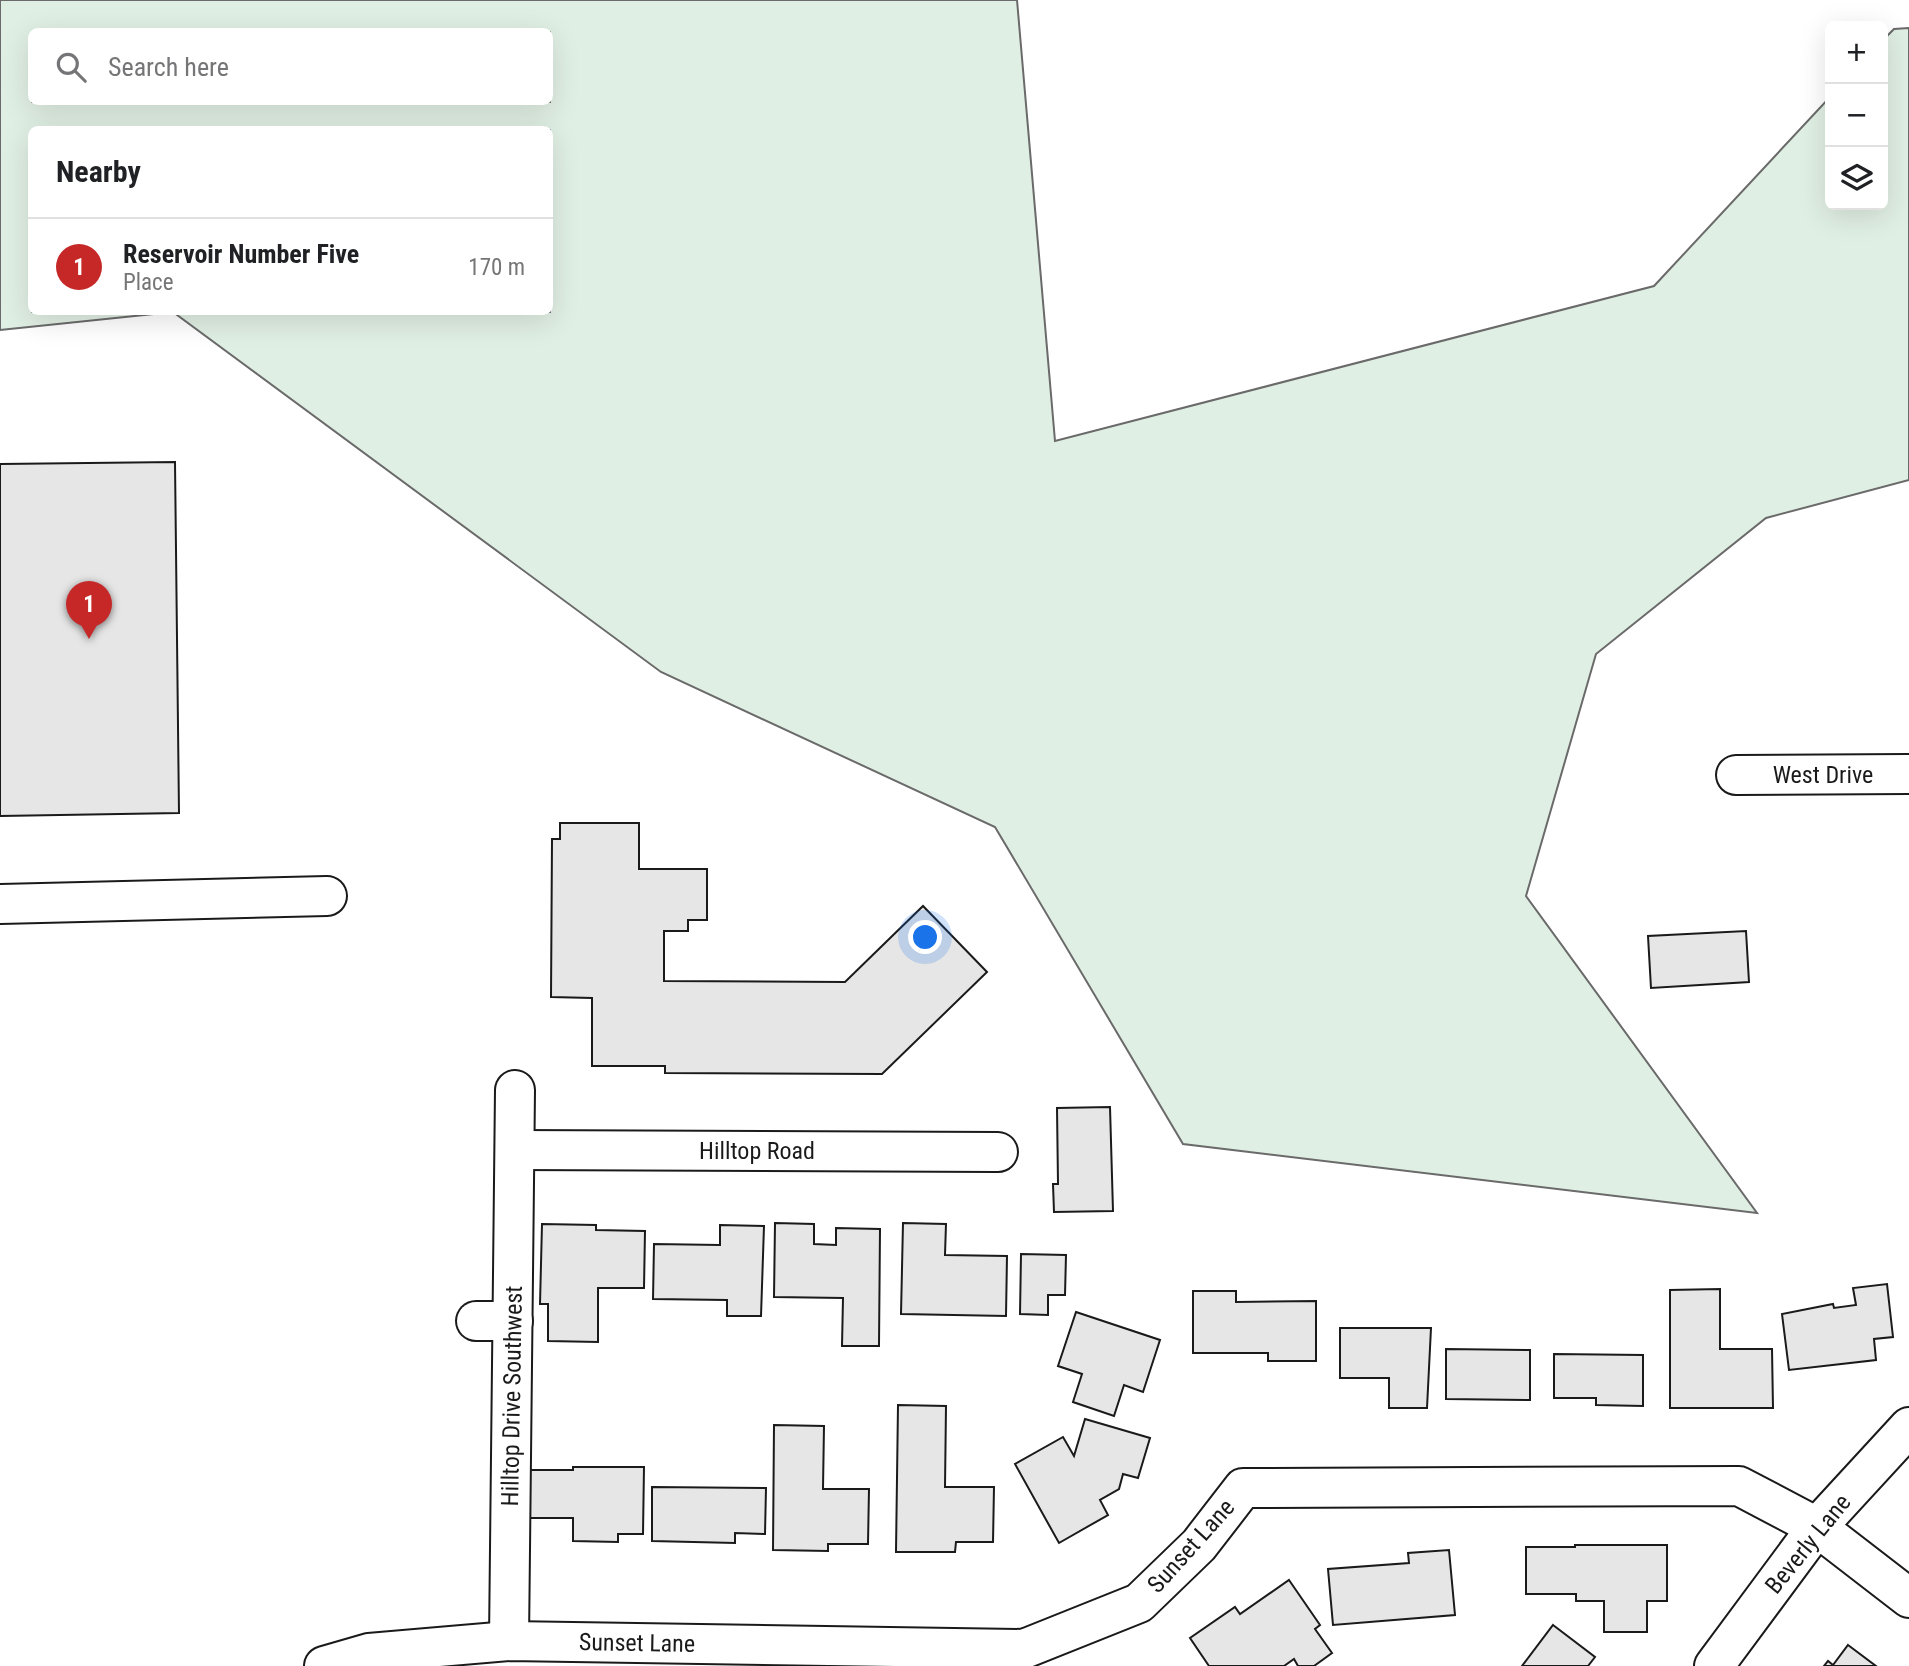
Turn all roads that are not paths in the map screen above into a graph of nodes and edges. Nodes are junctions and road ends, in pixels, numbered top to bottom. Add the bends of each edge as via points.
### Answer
1 (1909, 774) edge
2 (1736, 775) dead end
3 (327, 895) dead end
4 (0, 904) edge
5 (515, 1090) dead end
6 (515, 1150) junction
7 (998, 1152) dead end
8 (1909, 1427) edge
9 (1817, 1527) junction
10 (1909, 1598) edge
11 (509, 1641) junction
12 (1024, 1658) edge
13 (324, 1666) edge
14 (1714, 1666) edge

1 - 2 street, West Drive
3 - 4 street
5 - 6 street, Hilltop Drive Southwest
6 - 7 street, Hilltop Road
6 - 11 street, Hilltop Drive Southwest via 494,1321
8 - 9 street, Beverly Lane
9 - 10 street, Sunset Lane
9 - 12 street, Sunset Lane via 1739,1486 1243,1488 1199,1545 1139,1602
9 - 14 street, Beverly Lane
11 - 12 street, Sunset Lane
11 - 13 street, Sunset Lane via 369,1653

